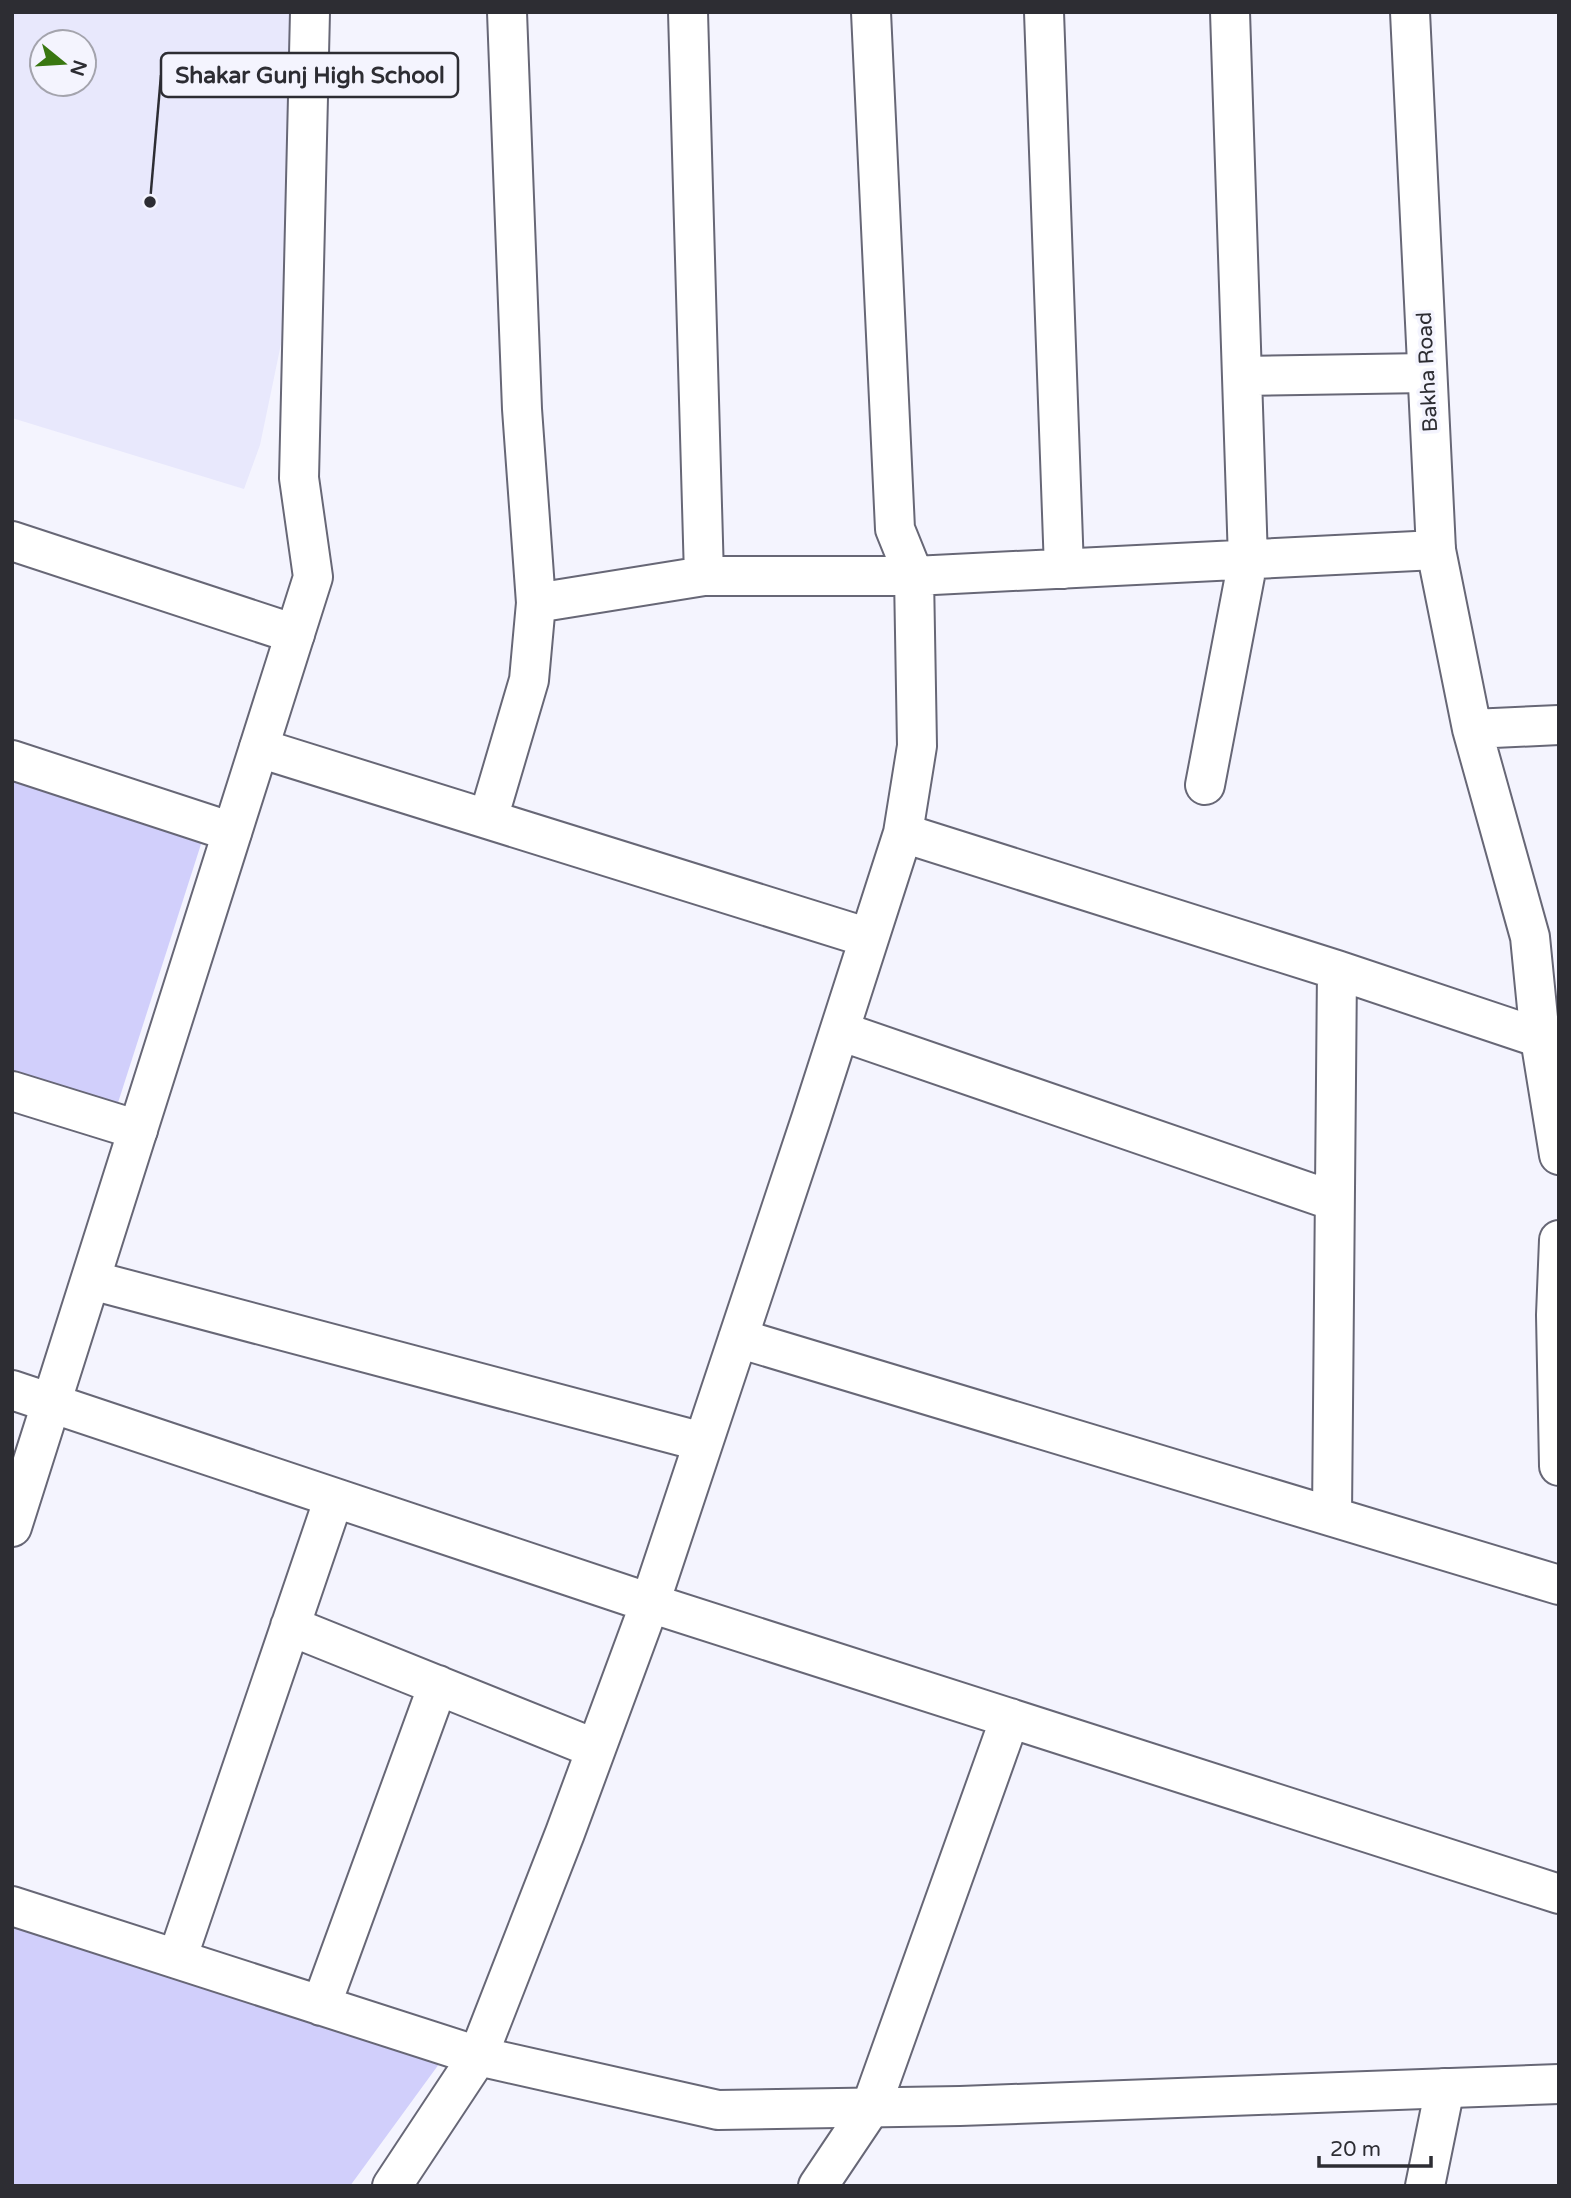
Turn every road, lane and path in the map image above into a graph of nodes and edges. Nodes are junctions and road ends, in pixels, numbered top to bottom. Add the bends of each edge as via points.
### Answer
1 (310, 12) edge
2 (507, 12) edge
3 (688, 12) edge
4 (871, 12) edge
5 (1044, 12) edge
6 (1230, 12) edge
7 (1410, 12) edge
8 (1427, 373) junction
9 (1241, 376) junction
10 (12, 541) edge
11 (1436, 550) junction
12 (1248, 560) junction
13 (1064, 569) junction
14 (704, 576) junction
15 (915, 576) junction
16 (536, 603) junction
17 (295, 634) junction
18 (1559, 725) edge
19 (1472, 729) junction
20 (259, 748) junction
21 (12, 760) edge
22 (1205, 785) dead end
23 (488, 819) junction
24 (232, 832) junction
25 (903, 833) junction
26 (869, 938) junction
27 (1337, 970) junction
28 (839, 1031) junction
29 (1540, 1038) junction
30 (12, 1091) edge
31 (138, 1130) junction
32 (1559, 1155) edge
33 (1334, 1201) junction
34 (1559, 1240) edge
35 (91, 1280) junction
36 (1557, 1315) edge
37 (738, 1338) junction
38 (12, 1391) edge
39 (51, 1403) junction
40 (703, 1442) junction
41 (1559, 1466) edge
42 (334, 1498) junction
43 (1332, 1516) junction
44 (12, 1527) edge
45 (1559, 1585) edge
46 (650, 1603) junction
47 (290, 1626) junction
48 (438, 1685) junction
49 (1010, 1718) junction
50 (596, 1749) junction
51 (1559, 1894) edge
52 (12, 1906) edge
53 (177, 1959) junction
54 (321, 2006) junction
55 (478, 2056) junction
56 (1559, 2084) edge
57 (1445, 2088) junction
58 (872, 2108) junction
59 (392, 2186) edge
60 (818, 2186) edge
61 (1425, 2186) edge

1 - 17 street via 299,478 313,577
2 - 16 street via 522,409
3 - 14 street
4 - 15 street via 895,529
5 - 13 street
6 - 9 street
7 - 8 street, Bakha Road
8 - 9 street
8 - 11 street, Bakha Road
9 - 12 street
10 - 17 street
11 - 12 street
11 - 19 street, Bakha Road
12 - 13 street
12 - 22 street
13 - 15 street
14 - 15 street
14 - 16 street
15 - 25 street via 917,747
16 - 23 street via 529,680
17 - 20 street
18 - 19 street
19 - 29 street, Bakha Road via 1530,937
20 - 23 street
20 - 24 street
21 - 24 street
23 - 26 street
24 - 31 street
25 - 26 street
25 - 27 street
26 - 28 street
27 - 29 street
27 - 33 street
28 - 33 street
28 - 37 street
29 - 32 street, Bakha Road
30 - 31 street
31 - 35 street
33 - 43 street
34 - 36 street
35 - 39 street
35 - 40 street
36 - 41 street
37 - 40 street
37 - 43 street
38 - 39 street
39 - 42 street
39 - 44 street
40 - 46 street
42 - 46 street
42 - 47 street
43 - 45 street
46 - 49 street
46 - 50 street
47 - 48 street
47 - 53 street
48 - 50 street
48 - 54 street
49 - 51 street
49 - 58 street
50 - 55 street
52 - 53 street
53 - 54 street
54 - 55 street
55 - 58 street via 718,2110
55 - 59 street
56 - 57 street
57 - 58 street
57 - 61 street
58 - 60 street

